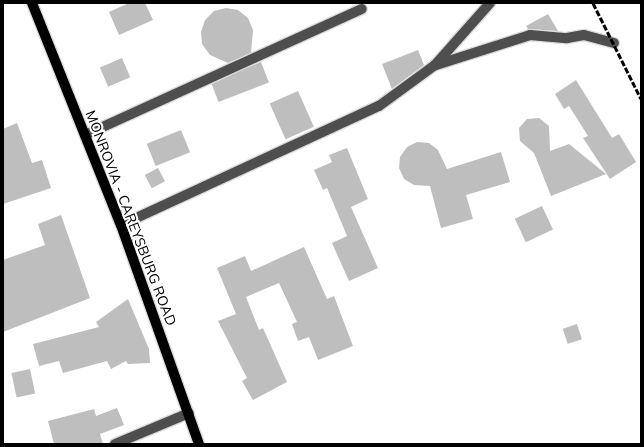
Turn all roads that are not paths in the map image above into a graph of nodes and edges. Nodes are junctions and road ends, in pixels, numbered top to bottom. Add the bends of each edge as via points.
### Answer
1 (32, 3) edge
2 (490, 3) edge
3 (362, 9) dead end
4 (614, 43) dead end
5 (435, 65) junction
6 (85, 135) junction
7 (121, 225) junction
8 (189, 413) junction
9 (115, 444) edge
10 (199, 444) edge

1 - 6 main road, MONROVIA - CAREYSBURG ROAD
2 - 5 street
3 - 6 street
4 - 5 street via 584,35 567,38 530,35
5 - 7 street via 379,106
6 - 7 main road, MONROVIA - CAREYSBURG ROAD
7 - 8 main road, MONROVIA - CAREYSBURG ROAD
8 - 9 street
8 - 10 main road, MONROVIA - CAREYSBURG ROAD

